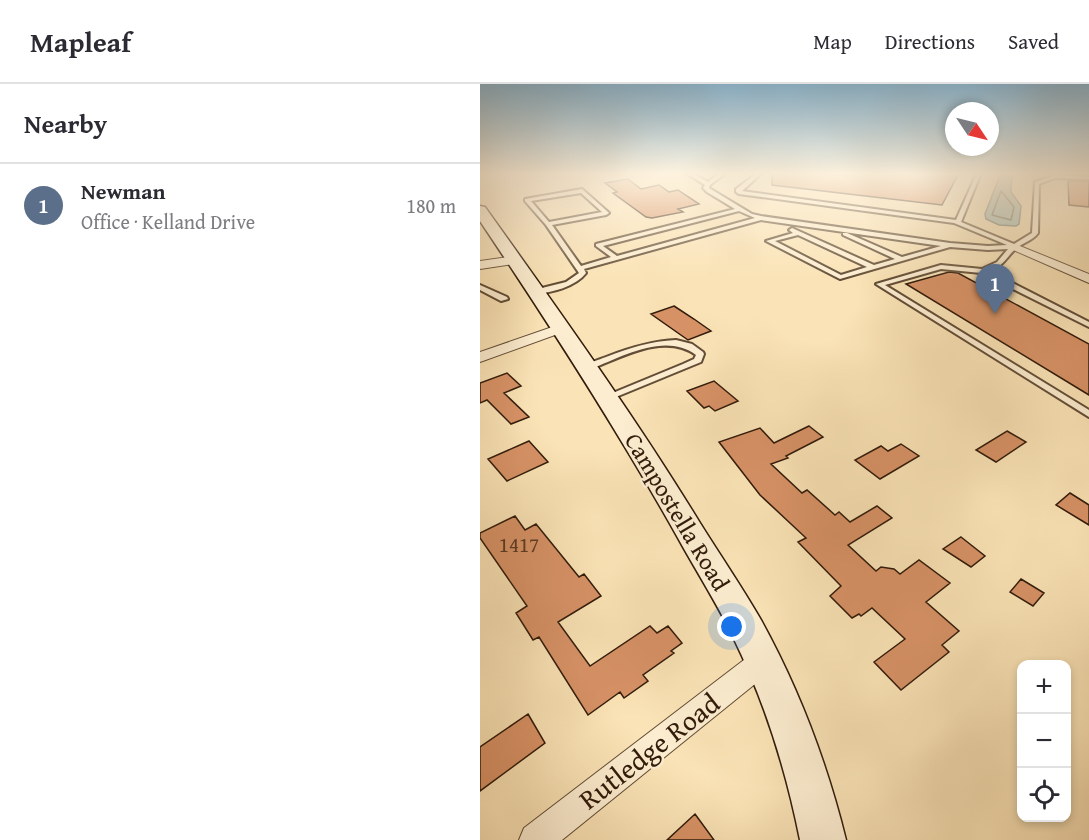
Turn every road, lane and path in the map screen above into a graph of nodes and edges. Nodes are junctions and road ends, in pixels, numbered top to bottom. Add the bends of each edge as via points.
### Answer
1 (534, 208) edge
2 (601, 208) edge
3 (858, 208) edge
4 (964, 208) edge
5 (1036, 208) edge
6 (740, 209) joint
7 (480, 210) edge
8 (761, 218) junction
9 (770, 220) junction
10 (958, 222) junction
11 (548, 224) junction
12 (830, 228) junction
13 (799, 233) junction
14 (950, 245) junction
15 (1015, 246) junction
16 (616, 258) junction
17 (902, 259) junction
18 (515, 260) junction
19 (480, 265) edge
20 (872, 267) junction
21 (580, 268) junction
22 (983, 271) junction
23 (1089, 279) edge
24 (480, 287) edge
25 (537, 292) junction
26 (504, 299) dead end
27 (1089, 325) edge
28 (561, 328) junction
29 (480, 357) edge
30 (588, 367) junction
31 (608, 397) junction
32 (1089, 414) edge
33 (762, 662) junction
34 (536, 840) edge
35 (823, 840) edge

1 - 11 lane
2 - 11 lane via 606,213
3 - 10 lane
4 - 10 lane
5 - 15 lane via 1035,233
6 - 8 lane
6 - 16 lane via 598,245
7 - 18 main road, Campostella Road
8 - 9 lane
8 - 16 lane
9 - 12 lane
9 - 13 lane
10 - 15 lane
11 - 21 lane
12 - 14 lane
12 - 17 lane
13 - 20 lane
13 - 20 lane via 769,241 840,277
14 - 15 lane
14 - 17 lane
15 - 22 lane via 1002,263
15 - 23 street
16 - 21 lane
17 - 20 lane
18 - 19 street
18 - 25 main road, Campostella Road
21 - 25 lane via 580,277
22 - 27 lane
22 - 32 lane via 941,267 879,284
24 - 26 lane
25 - 28 main road, Campostella Road
28 - 29 street
28 - 30 main road, Campostella Road
30 - 31 main road, Campostella Road
30 - 31 lane via 666,342 679,342 700,354 698,360 686,366
31 - 33 main road, Campostella Road via 662,481
33 - 34 street, Rutledge Road
33 - 35 main road, Campostella Road via 795,734

